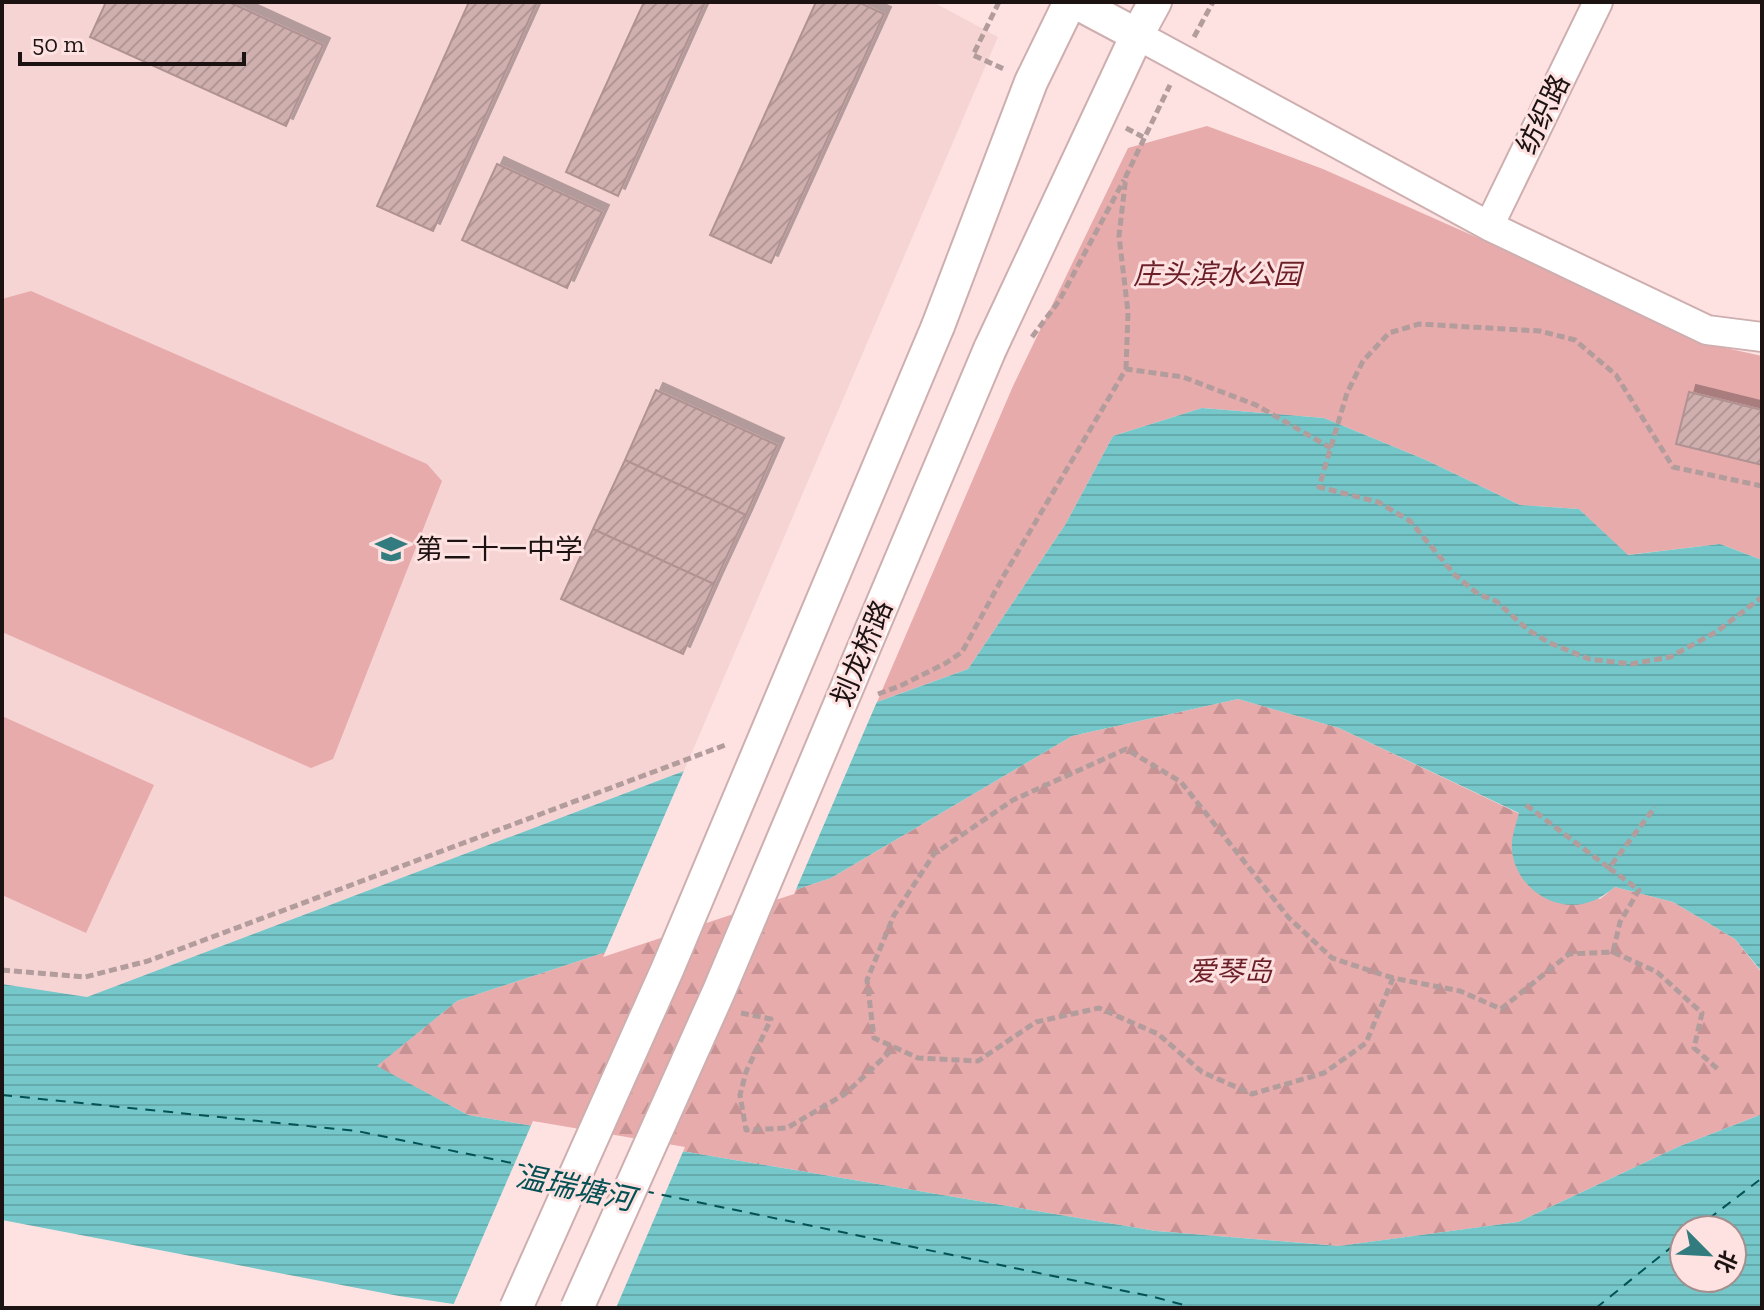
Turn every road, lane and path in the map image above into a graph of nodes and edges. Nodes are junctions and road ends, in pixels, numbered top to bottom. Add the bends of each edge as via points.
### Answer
1 (1072, 2) edge
2 (1155, 2) edge
3 (1598, 2) edge
4 (1137, 35) junction
5 (1143, 137) dead end
6 (1126, 176) junction
7 (1489, 226) junction
8 (1762, 337) edge
9 (1024, 347) dead end
10 (1126, 369) junction
11 (1331, 448) junction
12 (1762, 486) edge
13 (1762, 597) edge
14 (871, 696) dead end
15 (737, 741) dead end
16 (1526, 805) dead end
17 (1655, 807) dead end
18 (1609, 868) junction
19 (1613, 952) junction
20 (2, 970) edge
21 (1393, 978) junction
22 (736, 1012) dead end
23 (895, 1047) junction
24 (1720, 1071) dead end
25 (516, 1308) edge
26 (577, 1308) edge

1 - 4 main road
1 - 25 main road, 划龙桥路, bridge via 1031,82 938,326 661,984
2 - 4 main road, 划龙桥路
3 - 7 street, 纺织路
4 - 7 street
4 - 26 main road, 划龙桥路, bridge via 990,349 707,1019
5 - 6 path
6 - 9 path via 1059,301
6 - 10 path via 1119,236 1128,312
7 - 8 street via 1707,330
10 - 11 path via 1198,382 1256,405
10 - 14 path via 962,652
11 - 12 path via 1363,361 1389,333 1419,324 1540,331 1575,340 1616,375 1673,467
11 - 13 path via 1319,487 1378,502 1410,521 1478,594 1496,601 1550,643 1589,659 1631,664 1670,657 1716,632
15 - 20 path via 148,961 85,977
16 - 18 path
17 - 18 path
18 - 19 path via 1639,890 1620,922
19 - 21 path via 1569,954 1501,1009 1460,991
19 - 24 path via 1657,972 1702,1013 1694,1048
21 - 23 path via 1366,1043 1324,1073 1252,1094 1202,1072 1158,1034 1099,1008 1036,1022 978,1061 918,1058
21 - 23 path via 1332,958 1289,918 1181,782 1126,749 1013,800 934,854 894,915 867,980 874,1038
22 - 23 path via 771,1019 740,1095 746,1130 787,1128 845,1094

